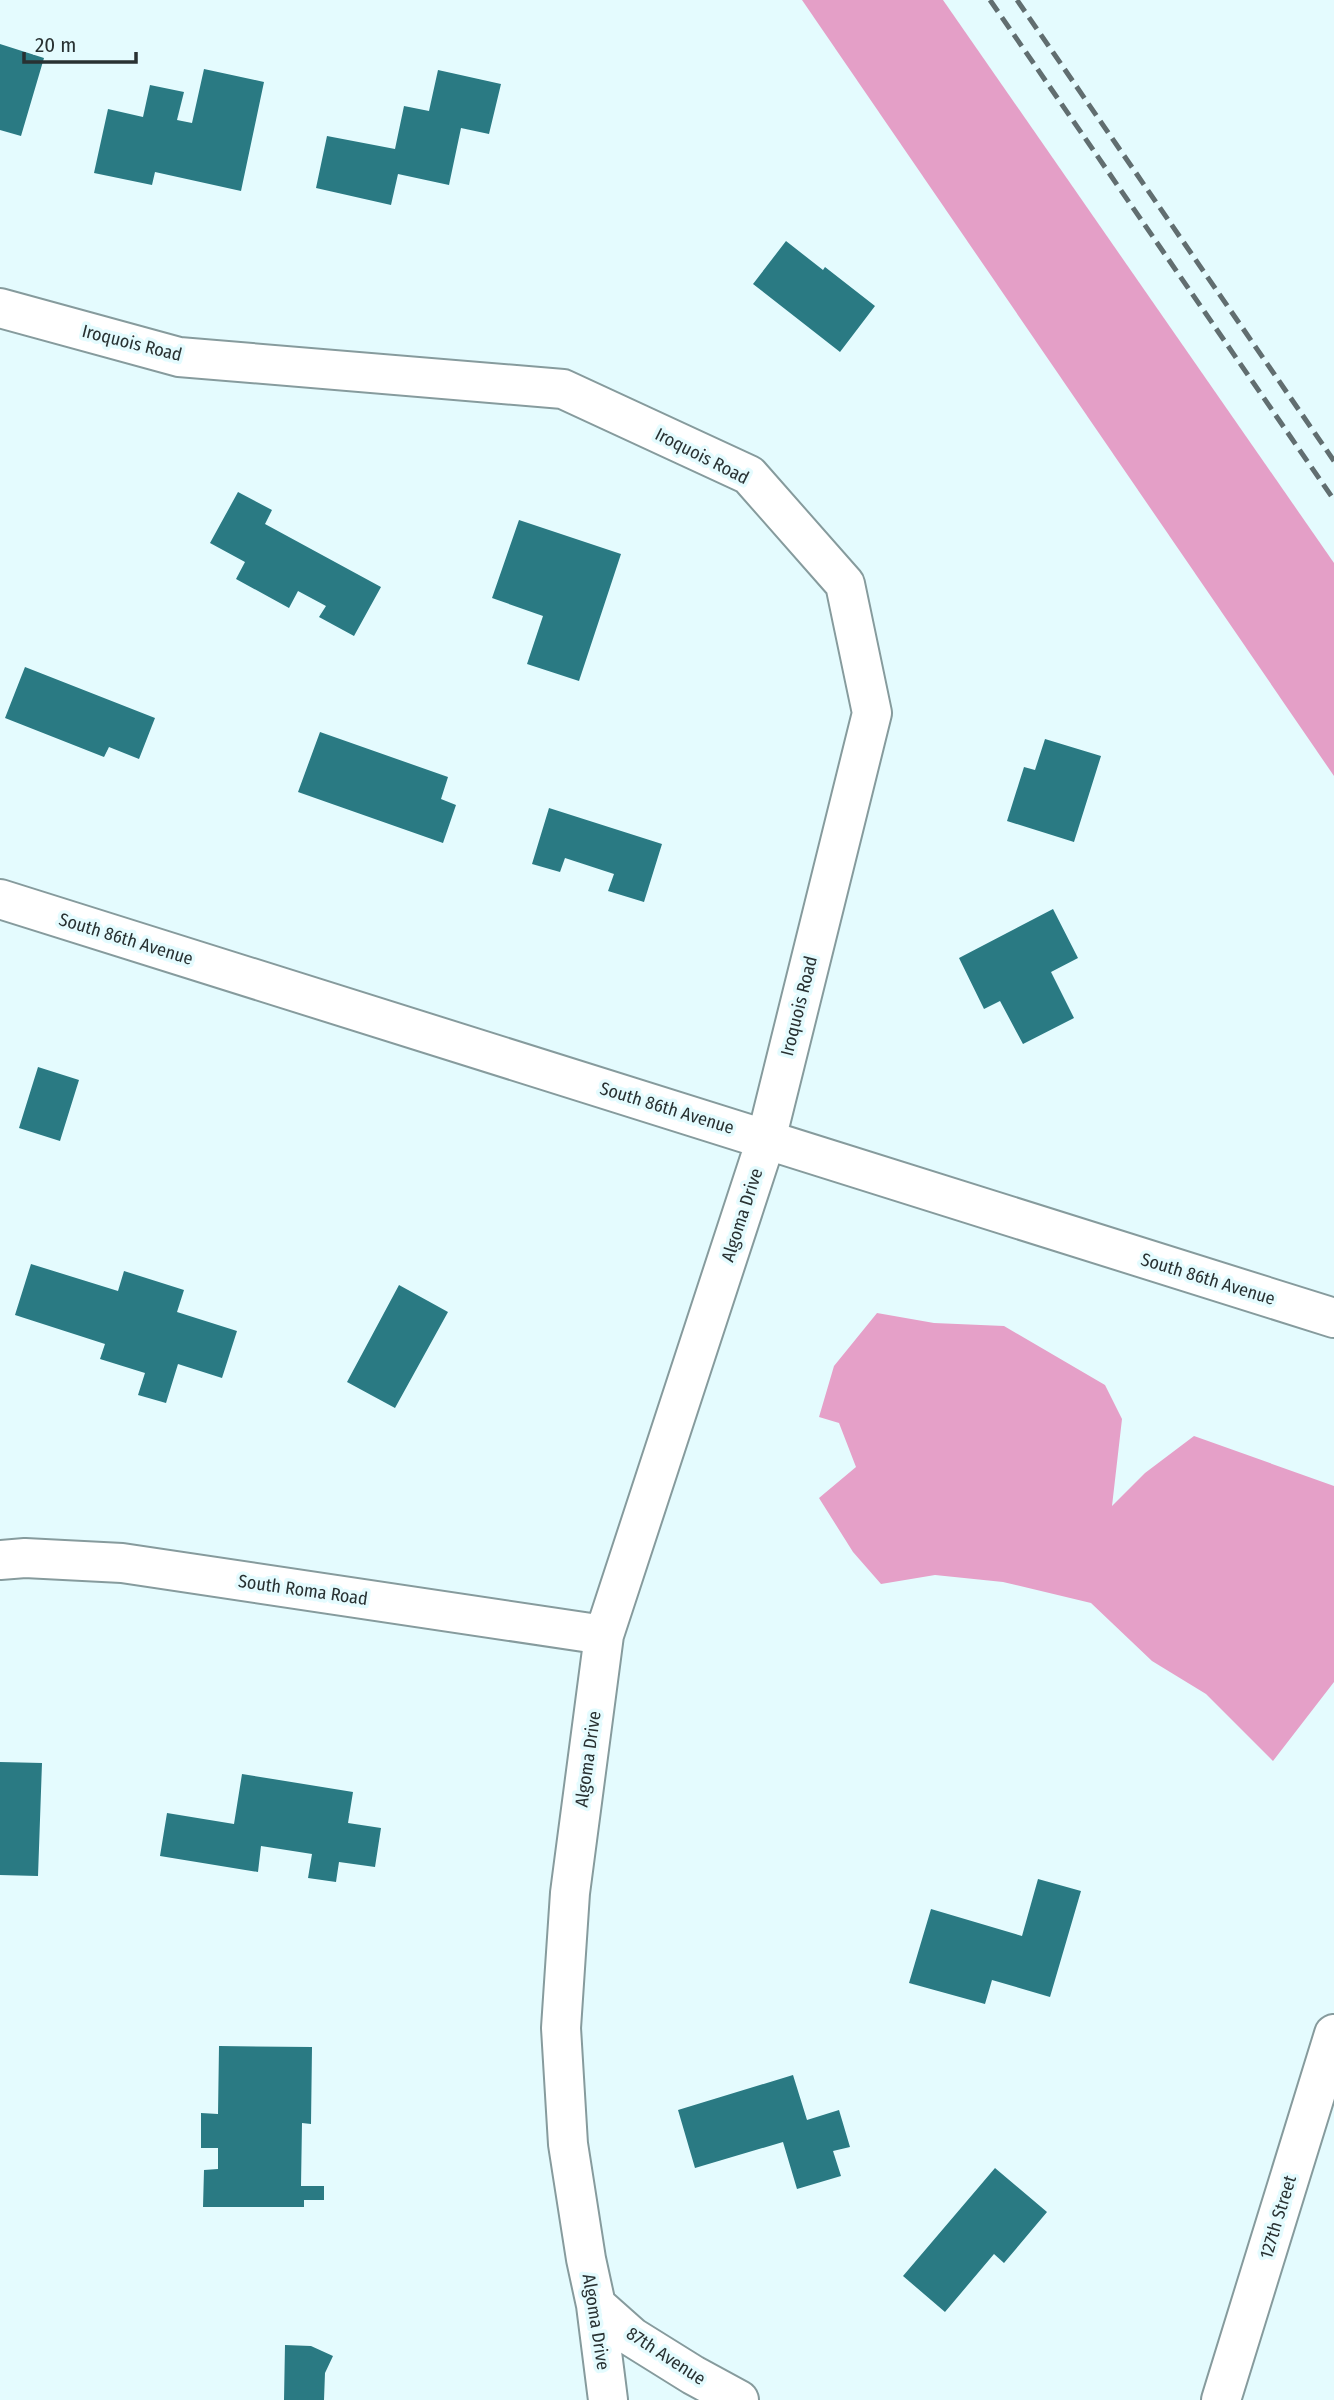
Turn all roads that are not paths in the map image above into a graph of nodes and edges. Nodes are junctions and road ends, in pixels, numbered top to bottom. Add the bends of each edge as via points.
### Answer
1 (0, 308) edge
2 (0, 899) edge
3 (766, 1140) junction
4 (1334, 1318) edge
5 (0, 1560) edge
6 (604, 1635) junction
7 (1334, 2034) edge
8 (596, 2305) junction
9 (608, 2400) edge
10 (739, 2400) edge
11 (1222, 2400) edge

1 - 3 street, Iroquois Road via 179,357 563,389 748,475 845,584 872,713
2 - 3 street, South 86th Avenue
3 - 4 street, South 86th Avenue
3 - 6 street, Algoma Drive
5 - 6 street, South Roma Road via 122,1563
6 - 8 street, Algoma Drive via 570,1893 561,2028 568,2144
7 - 11 street, 127th Street
8 - 9 street, Algoma Drive
8 - 10 street, 87th Avenue via 632,2337

